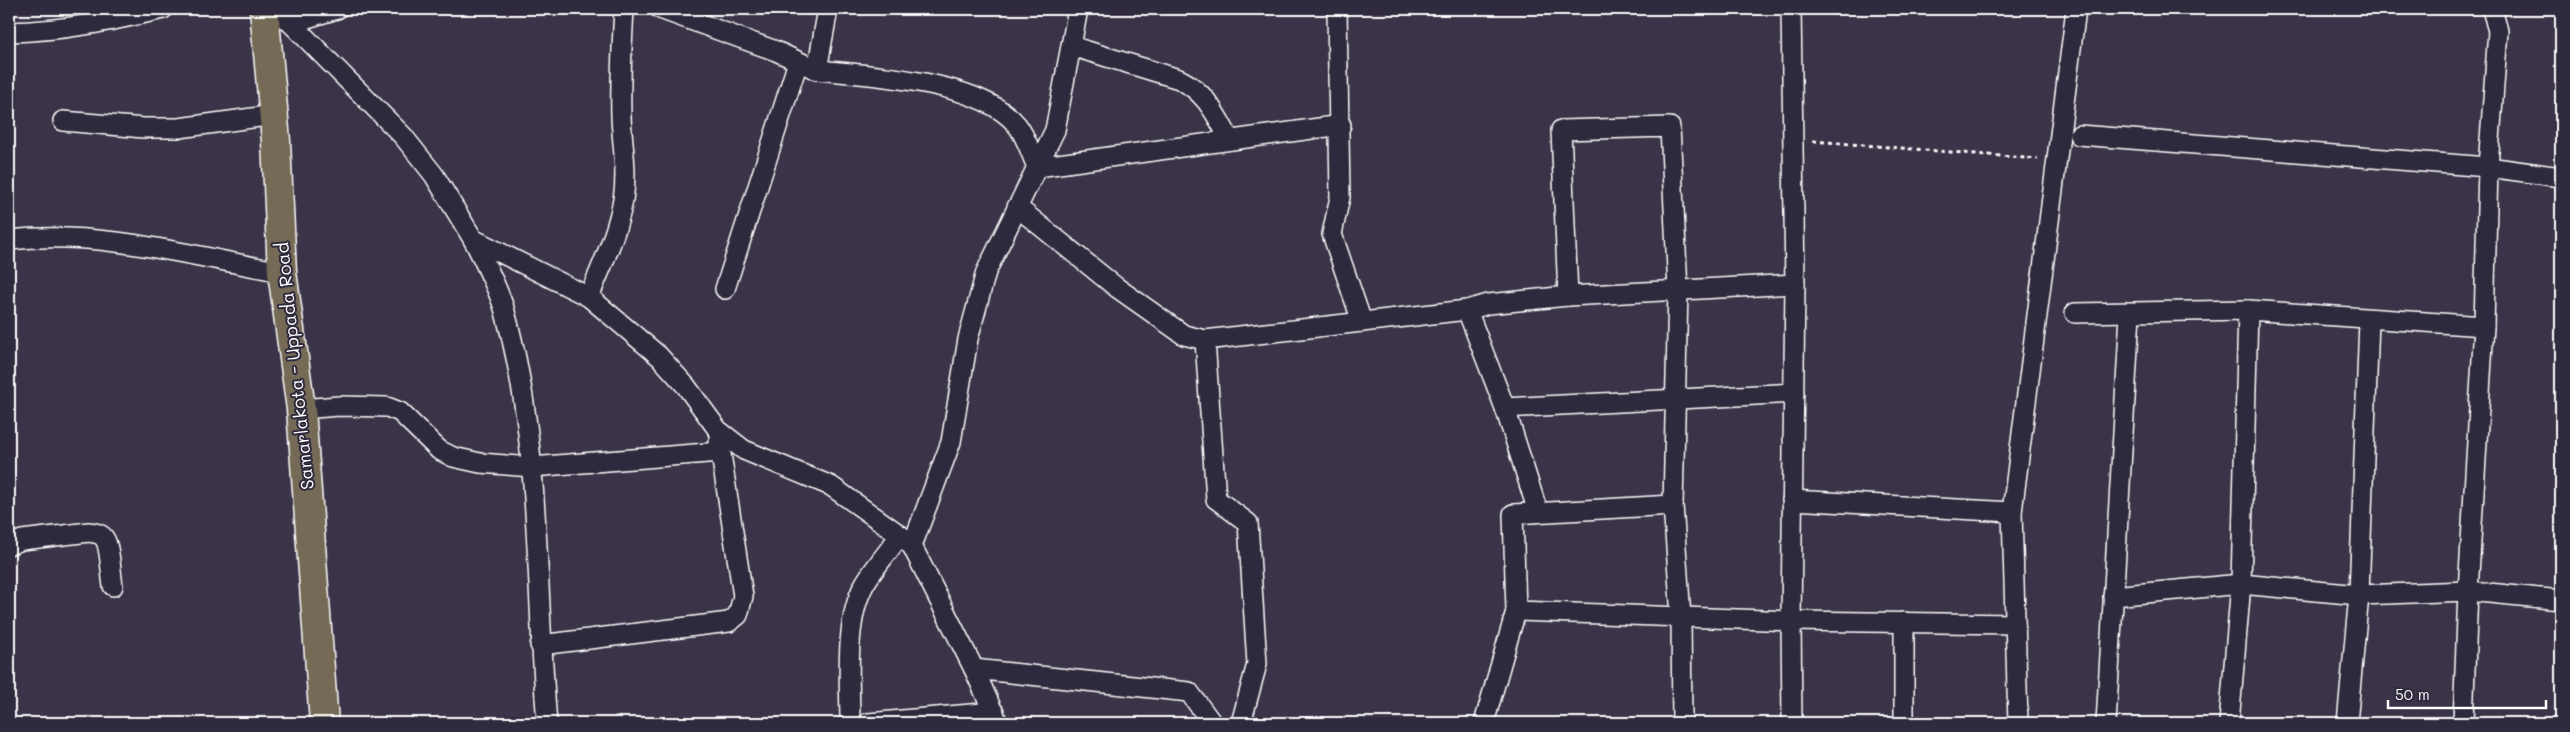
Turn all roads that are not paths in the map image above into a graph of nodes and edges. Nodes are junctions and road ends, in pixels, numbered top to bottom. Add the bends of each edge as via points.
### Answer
1 (163, 9) edge
2 (264, 9) edge
3 (274, 9) edge
4 (337, 9) edge
5 (624, 9) edge
6 (660, 9) edge
7 (828, 9) edge
8 (1078, 9) edge
9 (1337, 9) edge
10 (1791, 9) edge
11 (2076, 9) edge
12 (2492, 9) edge
13 (291, 23) junction
14 (9, 32) edge
15 (1071, 46) junction
16 (798, 62) junction
17 (817, 70) junction
18 (274, 115) junction
19 (63, 121) dead end
20 (1340, 125) junction
21 (2079, 134) dead end
22 (1230, 140) junction
23 (1037, 167) junction
24 (2488, 167) junction
25 (2561, 177) edge
26 (1017, 207) junction
27 (473, 239) junction
28 (9, 240) edge
29 (282, 272) junction
30 (1795, 284) junction
31 (725, 289) dead end
32 (1678, 290) junction
33 (1568, 296) junction
34 (589, 297) junction
35 (1466, 310) junction
36 (2248, 310) junction
37 (2075, 313) dead end
38 (2130, 314) junction
39 (2369, 320) junction
40 (1362, 322) junction
41 (2484, 326) junction
42 (1206, 340) junction
43 (1794, 393) junction
44 (1677, 400) junction
45 (1506, 408) junction
46 (301, 409) junction
47 (718, 430) junction
48 (720, 452) junction
49 (532, 467) junction
50 (1792, 500) junction
51 (1673, 505) junction
52 (1538, 512) junction
53 (2012, 512) junction
54 (906, 541) junction
55 (9, 545) edge
56 (2241, 584) junction
57 (113, 586) dead end
58 (2468, 591) junction
59 (2359, 595) junction
60 (2113, 596) junction
61 (2561, 600) edge
62 (1516, 611) junction
63 (1681, 617) junction
64 (1791, 621) junction
65 (1904, 622) junction
66 (2015, 624) junction
67 (540, 645) junction
68 (974, 669) junction
69 (996, 718) edge
70 (324, 723) edge
71 (546, 723) edge
72 (850, 723) edge
73 (868, 723) edge
74 (1212, 723) edge
75 (1240, 723) edge
76 (1484, 723) edge
77 (1682, 723) edge
78 (1792, 723) edge
79 (1904, 723) edge
80 (2018, 723) edge
81 (2106, 723) edge
82 (2229, 723) edge
83 (2347, 723) edge
84 (2463, 723) edge

1 - 14 street via 105,23
2 - 18 main road, Samarlakota - Uppada Road
3 - 13 street
4 - 13 street
5 - 34 street via 621,118 626,160 623,200 612,242
6 - 16 street
7 - 17 street
8 - 15 street
9 - 20 street
10 - 30 street
11 - 53 street
12 - 24 street via 2498,31
13 - 27 street via 403,136 434,175
15 - 22 street via 1193,86 1207,99
15 - 23 street via 1055,130
16 - 17 street
16 - 31 street
17 - 23 street via 941,87 988,103 1017,125
18 - 19 street via 179,128
18 - 29 main road, Samarlakota - Uppada Road
20 - 22 street
20 - 40 street via 1340,197 1332,234
21 - 24 street
22 - 23 street
23 - 26 street
24 - 25 street
24 - 41 street
26 - 42 street via 1116,287 1184,335
26 - 54 street via 986,272 968,339 951,442
27 - 34 street
27 - 49 street via 503,307 516,356
28 - 29 street via 41,236 99,239
29 - 46 main road, Samarlakota - Uppada Road
30 - 32 street
30 - 43 street
32 - 33 street
32 - 33 street via 1670,127 1561,130
32 - 44 street
33 - 35 street via 1488,304
34 - 47 street via 659,356
35 - 40 street
35 - 45 street
36 - 38 street
36 - 39 street
36 - 56 street
37 - 38 street
38 - 60 street
39 - 41 street
39 - 59 street
40 - 42 street
41 - 58 street
42 - 75 street via 1216,499 1248,523 1256,664
43 - 44 street
43 - 50 street
44 - 45 street
44 - 51 street
45 - 52 street
46 - 49 street via 387,407 400,412 427,440 453,457 480,463
46 - 70 main road, Samarlakota - Uppada Road
47 - 48 street
47 - 54 street via 744,450 831,486
48 - 49 street
48 - 67 street via 743,596 738,615 729,622
49 - 67 street
50 - 53 street
50 - 64 street
51 - 52 street
51 - 63 street
52 - 62 street via 1513,514
53 - 66 street
54 - 68 street
54 - 72 street via 864,585 855,613
55 - 57 street via 22,540 98,533 107,544
56 - 59 street
56 - 60 street
56 - 82 street
58 - 59 street
58 - 61 street
58 - 84 street
59 - 83 street
60 - 81 street
62 - 63 street
62 - 76 street
63 - 64 street
63 - 77 street
64 - 65 street
64 - 78 street
65 - 66 street
65 - 79 street
66 - 80 street
67 - 71 street
68 - 69 street
68 - 74 street via 1189,692
69 - 73 street

